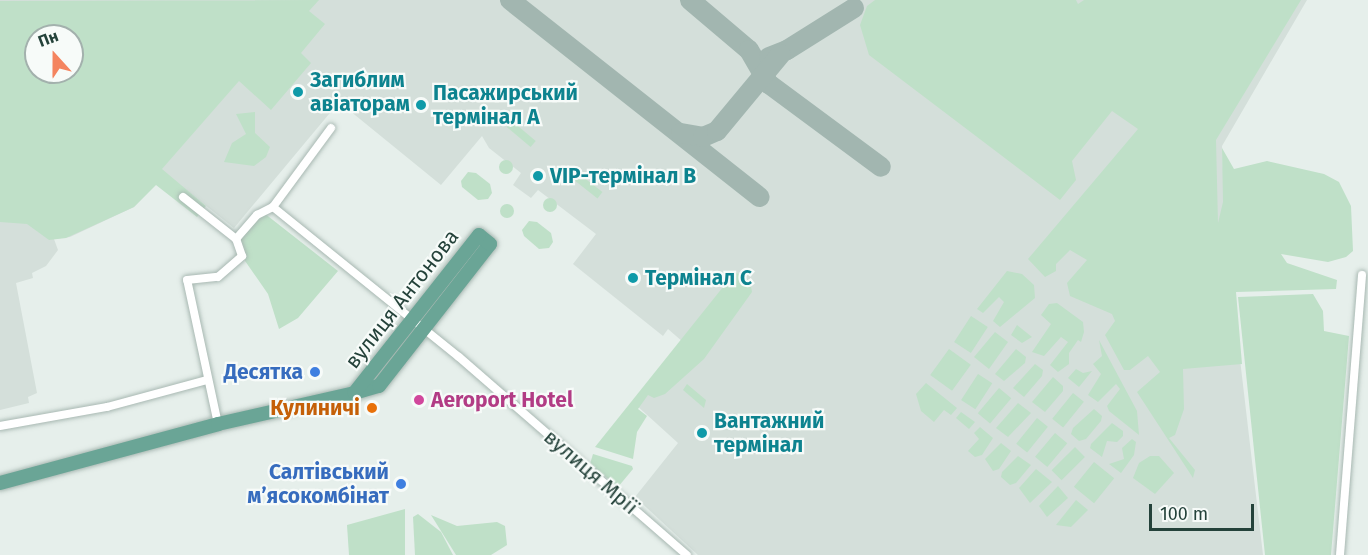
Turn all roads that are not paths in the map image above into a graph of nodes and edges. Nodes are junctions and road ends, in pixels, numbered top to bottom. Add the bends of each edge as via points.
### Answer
1 (331, 128) dead end
2 (183, 197) dead end
3 (273, 207) junction
4 (236, 239) junction
5 (1362, 275) dead end
6 (413, 321) junction
7 (424, 330) junction
8 (207, 380) junction
9 (354, 393) junction
10 (218, 424) junction
11 (0, 426) edge
12 (0, 483) edge
13 (687, 555) edge
14 (1340, 555) edge

1 - 3 street
2 - 4 street
3 - 4 street via 257,214
3 - 6 street, вулиця Мрії
4 - 8 street via 242,256 218,277 187,280
5 - 14 street
6 - 7 street, вулиця Мрії
6 - 7 main road, вулиця Антонова via 479,235 485,239 490,244
6 - 9 main road, вулиця Антонова
7 - 9 main road, вулиця Антонова via 378,386
7 - 13 street, вулиця Мрії
8 - 10 street
8 - 11 street via 107,407
9 - 10 main road, вулиця Антонова
10 - 12 main road, вулиця Антонова

